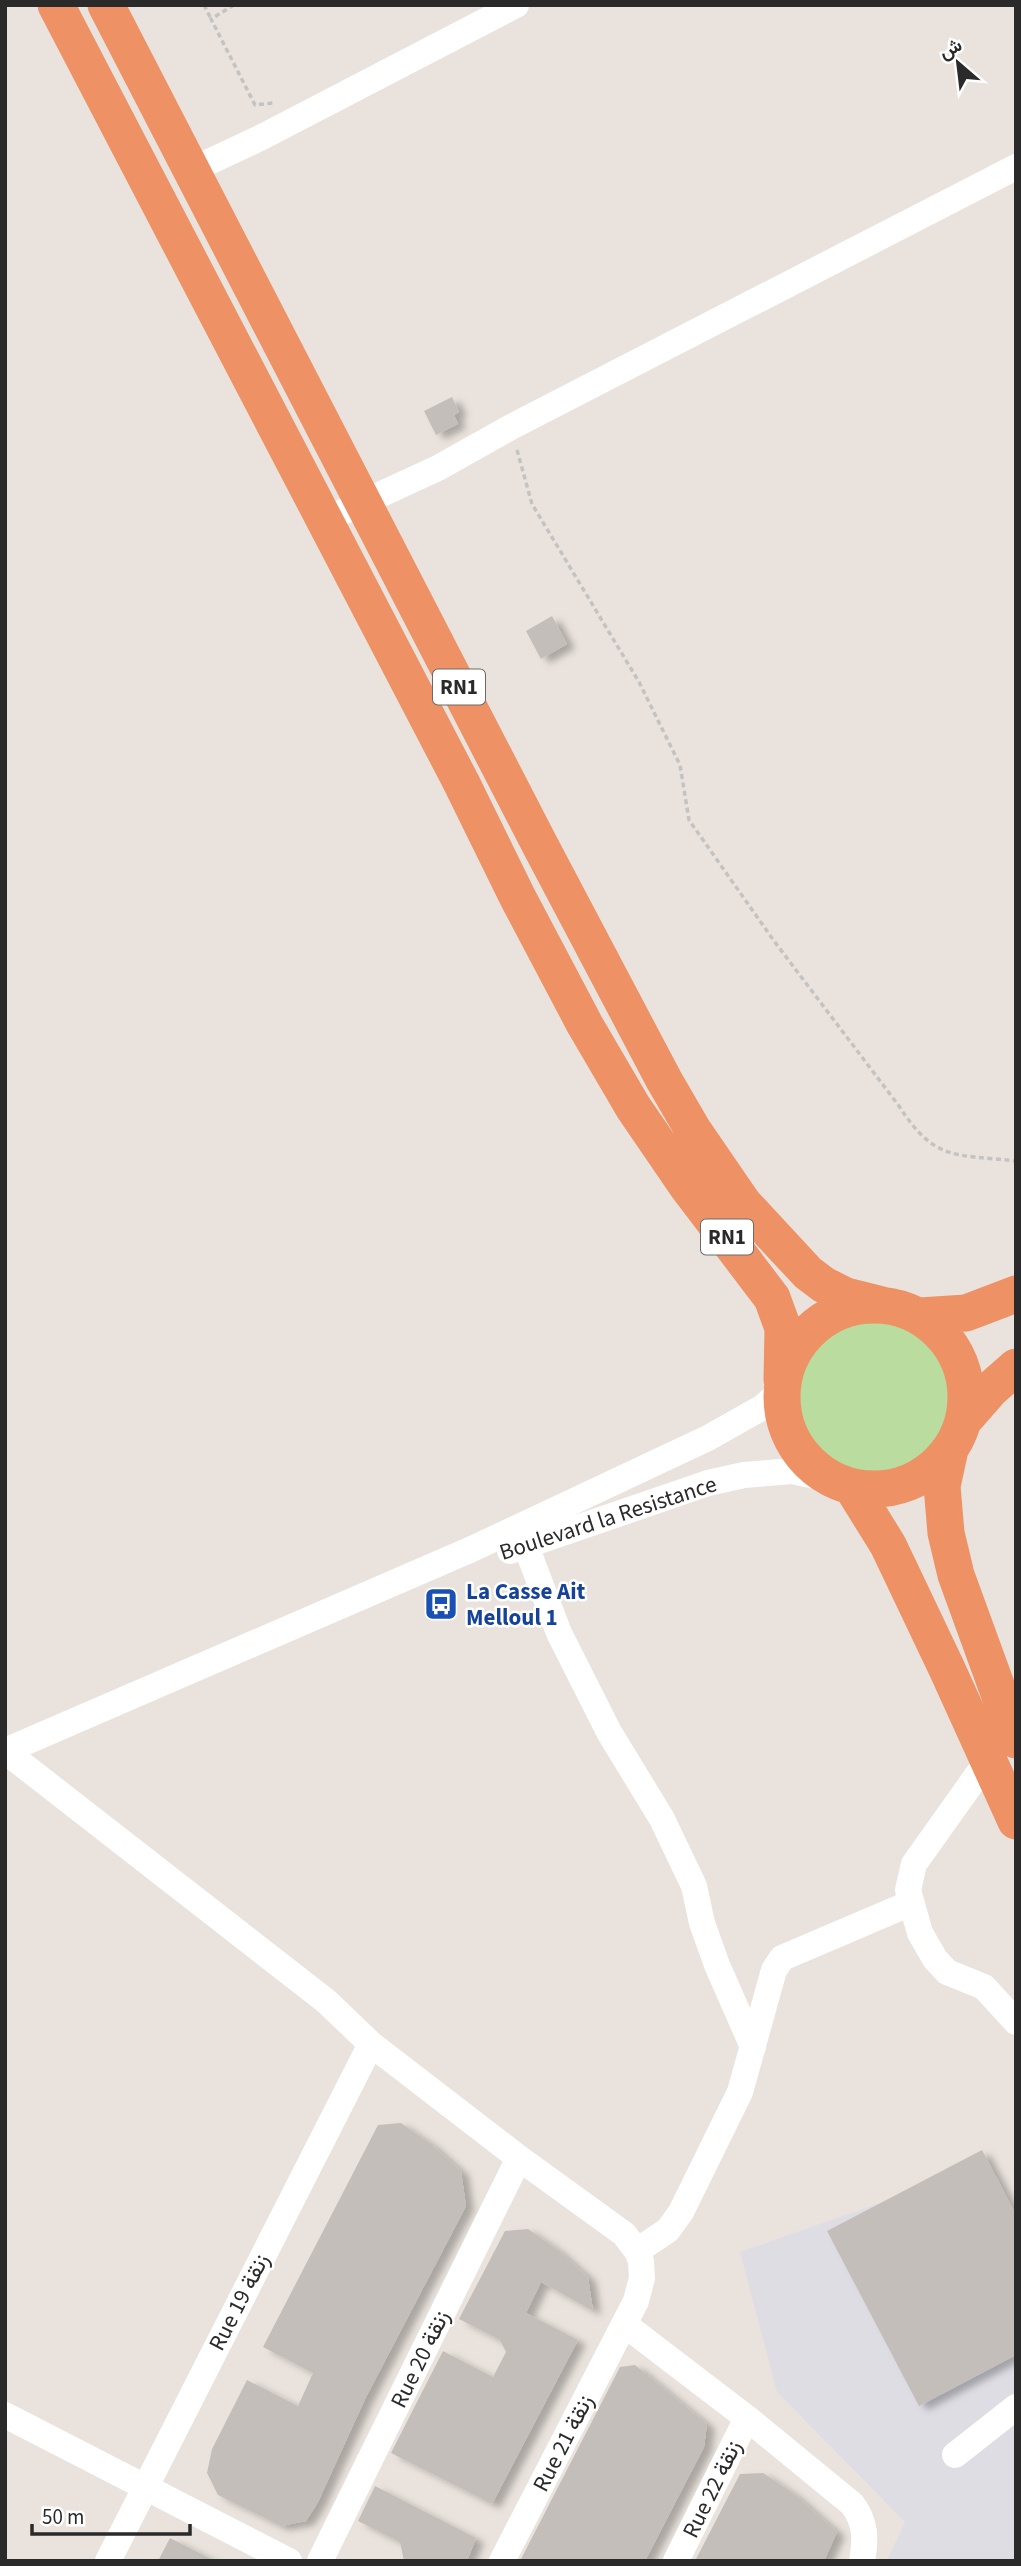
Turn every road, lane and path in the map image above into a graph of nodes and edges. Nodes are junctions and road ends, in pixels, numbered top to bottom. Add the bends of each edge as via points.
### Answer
1 (56, 5) edge
2 (106, 5) edge
3 (204, 5) edge
4 (234, 5) edge
5 (516, 5) edge
6 (211, 19) junction
7 (283, 97) dead end
8 (1016, 167) edge
9 (192, 170) junction
10 (511, 427) junction
11 (363, 501) junction
12 (325, 520) junction
13 (1016, 1161) edge
14 (1016, 1294) edge
15 (882, 1305) junction
16 (919, 1316) junction
17 (1016, 1367) edge
18 (782, 1386) junction
19 (956, 1435) junction
20 (843, 1483) junction
21 (526, 1546) junction
22 (384, 1589) junction
23 (1002, 1750) edge
24 (5, 1751) edge
25 (1016, 1821) edge
26 (911, 1903) junction
27 (1016, 2022) edge
28 (371, 2044) junction
29 (754, 2047) junction
30 (519, 2158) junction
31 (637, 2251) junction
32 (624, 2324) junction
33 (1016, 2407) edge
34 (5, 2415) edge
35 (747, 2418) junction
36 (955, 2455) dead end
37 (145, 2487) junction
38 (863, 2550) edge
39 (108, 2561) edge
40 (289, 2561) edge
41 (320, 2561) edge
42 (502, 2561) edge
43 (676, 2561) edge

1 - 12 highway, RN1
2 - 9 highway, RN1
3 - 6 path
4 - 6 path
5 - 9 street
6 - 7 path via 255,105
8 - 10 street
9 - 11 highway, RN1
10 - 11 street via 438,468
10 - 13 path via 532,504 639,682 680,765 689,820 915,1131 949,1153
11 - 12 street
11 - 15 highway, RN1 via 653,1060 713,1161 743,1203 808,1273 846,1296
12 - 18 highway, RN1 via 585,1025 633,1107 772,1298 783,1328
14 - 16 highway via 966,1313
15 - 16 highway, RN1
15 - 18 highway, RN1 via 841,1310 818,1324 791,1355
16 - 19 highway, RN1 via 942,1334 957,1356 965,1381
17 - 19 highway via 991,1388
18 - 20 highway, RN1 via 783,1415 797,1449 813,1467
18 - 22 street, Boulevard la Resistance via 763,1407 708,1438
19 - 20 highway via 933,1467 912,1481 876,1489
19 - 23 highway, RN1 via 943,1486 946,1533
20 - 21 street, Boulevard la Resistance via 792,1471 744,1475 708,1483
20 - 23 highway, RN1 via 888,1545
21 - 22 street, Boulevard la Resistance
21 - 29 street via 559,1633 694,1886 717,1965
22 - 24 street, Boulevard la Resistance
23 - 25 highway, RN1
23 - 26 street via 914,1864 908,1890
24 - 28 street via 326,2001
26 - 27 street via 919,1933 935,1959 947,1972 984,1987
26 - 29 street via 782,1958 774,1970
28 - 30 street
28 - 37 street, Rue 19 زنقة
29 - 31 street via 740,2092 681,2212 668,2230
30 - 31 street via 624,2234
30 - 41 street, Rue 20 زنقة
31 - 32 street, Rue 21 زنقة via 642,2277
32 - 35 street
32 - 42 street, Rue 21 زنقة
33 - 36 street
34 - 37 street
35 - 38 street via 852,2504 859,2514
35 - 43 street, Rue 22 زنقة
37 - 39 street, Rue 19 زنقة
37 - 40 street

